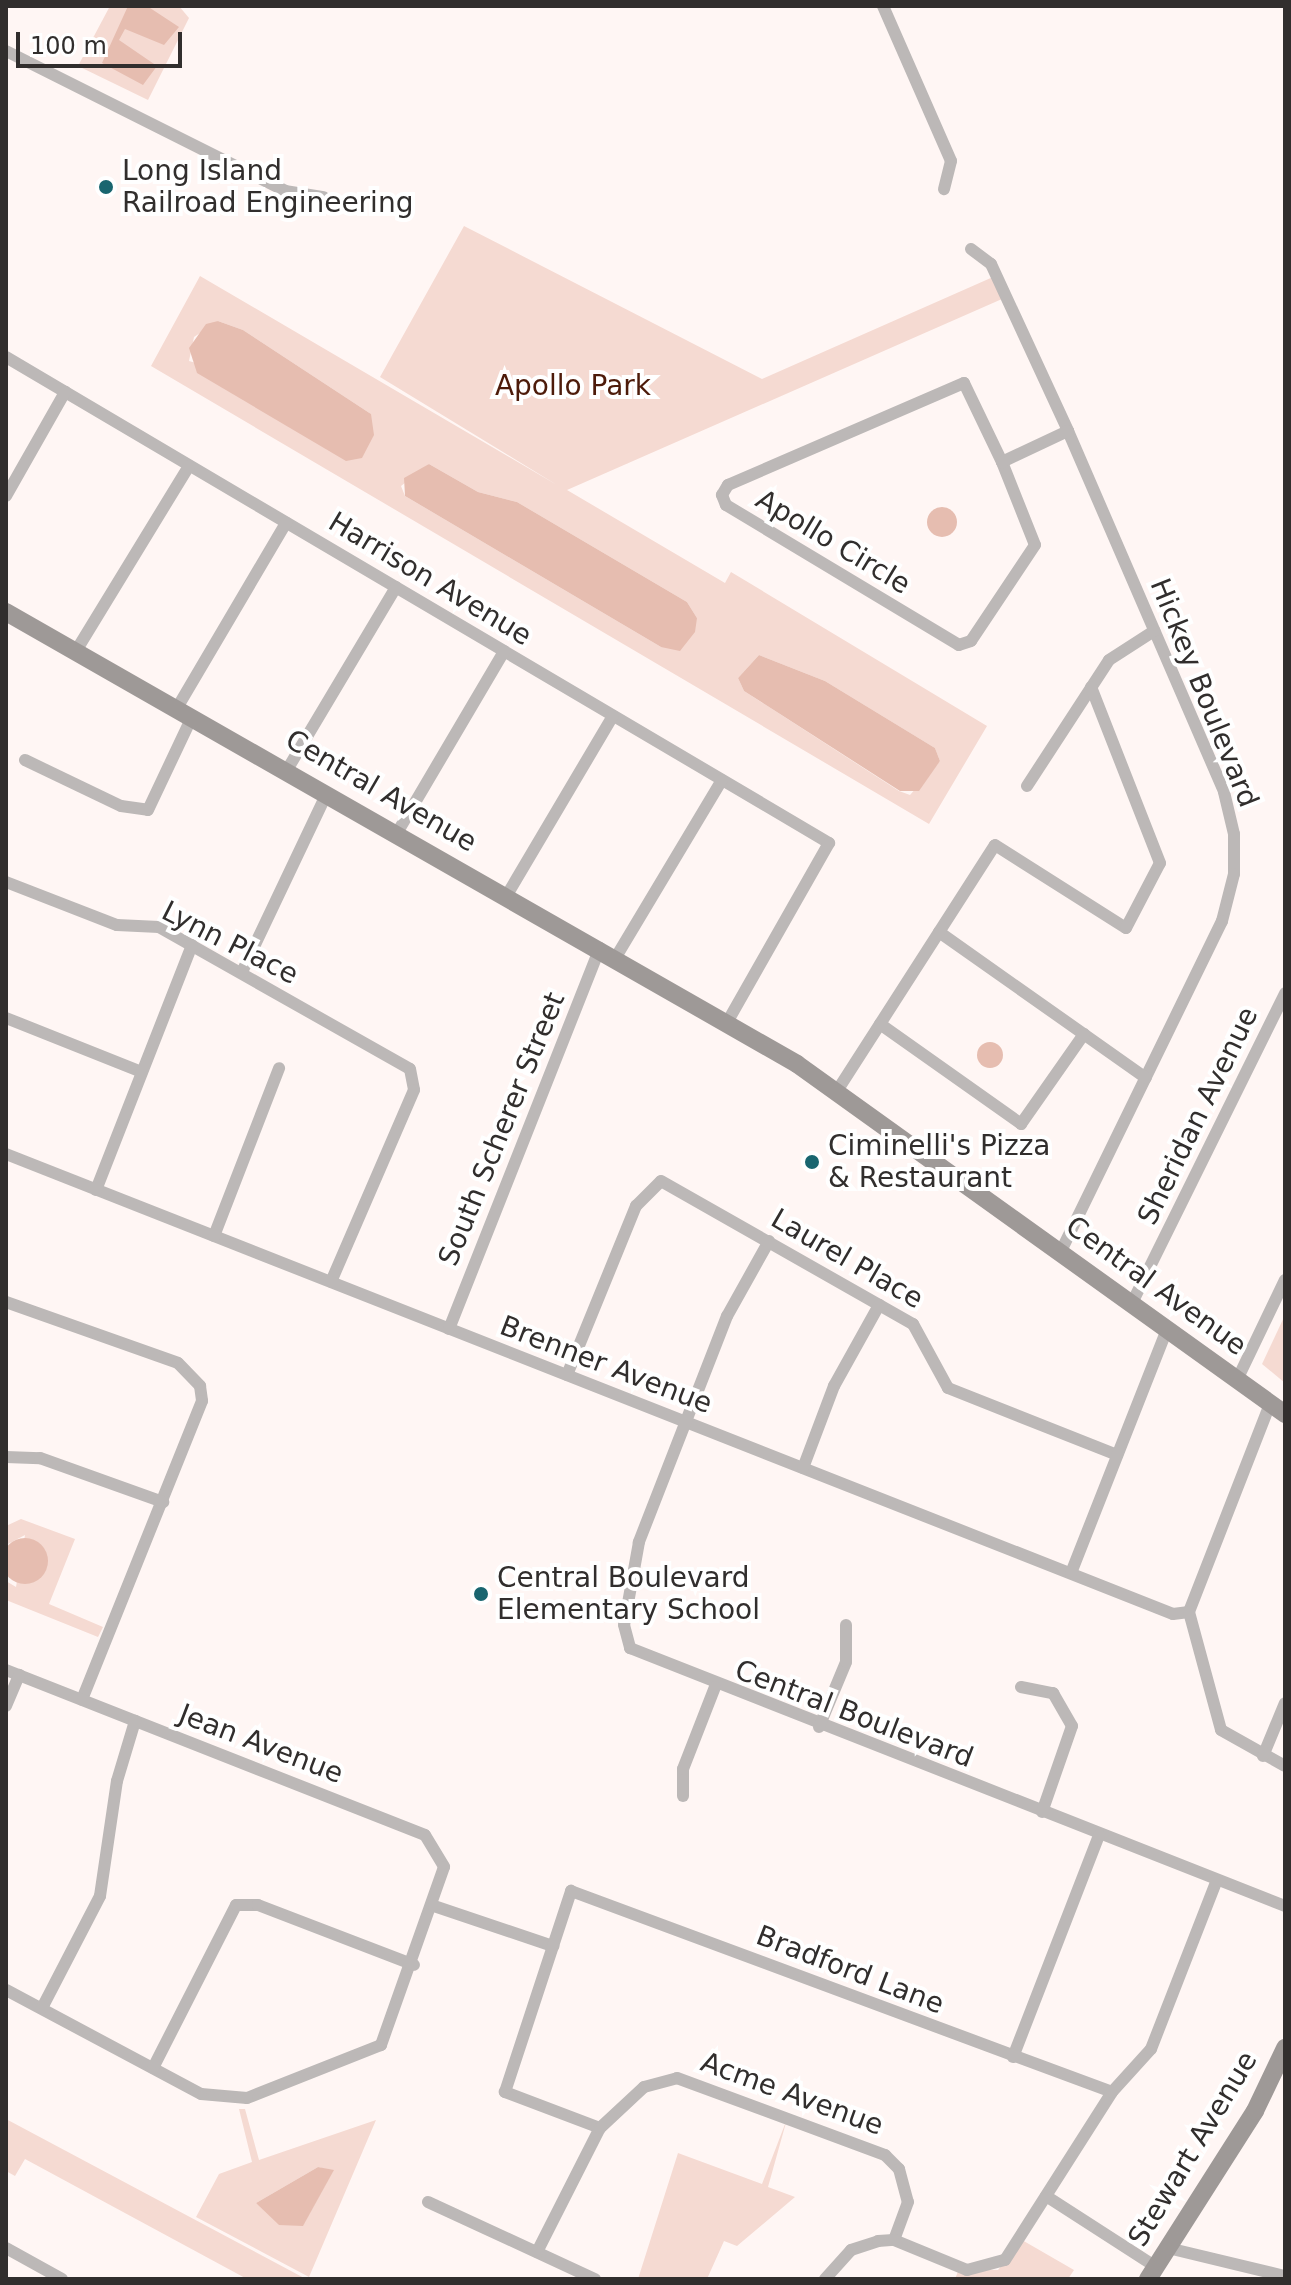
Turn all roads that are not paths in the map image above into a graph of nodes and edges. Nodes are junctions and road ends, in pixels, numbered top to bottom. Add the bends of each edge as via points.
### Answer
1 (883, 6) edge
2 (6, 51) edge
3 (944, 189) dead end
4 (324, 197) dead end
5 (971, 249) dead end
6 (6, 357) edge
7 (65, 392) junction
8 (1068, 431) junction
9 (1002, 462) junction
10 (189, 466) junction
11 (6, 496) edge
12 (286, 523) junction
13 (396, 587) junction
14 (6, 612) edge
15 (1154, 631) junction
16 (76, 651) junction
17 (504, 651) junction
18 (1091, 687) junction
19 (185, 713) junction
20 (613, 716) junction
21 (25, 760) dead end
22 (287, 770) junction
23 (722, 780) junction
24 (1027, 786) dead end
25 (327, 793) junction
26 (397, 833) junction
27 (6, 882) edge
28 (507, 895) junction
29 (939, 932) junction
30 (192, 945) junction
31 (613, 950) junction
32 (242, 972) junction
33 (1285, 993) edge
34 (6, 1018) edge
35 (728, 1021) junction
36 (880, 1024) junction
37 (1084, 1034) junction
38 (279, 1068) dead end
39 (142, 1072) junction
40 (1146, 1078) junction
41 (837, 1091) junction
42 (6, 1154) edge
43 (96, 1190) junction
44 (214, 1236) junction
45 (769, 1241) junction
46 (1061, 1251) junction
47 (1285, 1280) edge
48 (331, 1282) junction
49 (6, 1302) edge
50 (1132, 1303) junction
51 (879, 1305) junction
52 (449, 1329) junction
53 (1167, 1329) junction
54 (567, 1375) junction
55 (1237, 1380) junction
56 (1278, 1409) edge
57 (685, 1421) junction
58 (1117, 1455) junction
59 (6, 1457) edge
60 (803, 1468) junction
61 (163, 1502) junction
62 (1071, 1573) junction
63 (1189, 1612) junction
64 (846, 1625) dead end
65 (6, 1670) edge
66 (19, 1675) junction
67 (715, 1687) junction
68 (1021, 1687) dead end
69 (82, 1700) junction
70 (1285, 1703) edge
71 (6, 1706) edge
72 (135, 1721) junction
73 (819, 1727) junction
74 (1263, 1756) junction
75 (1285, 1766) edge
76 (683, 1796) dead end
77 (1042, 1812) junction
78 (1099, 1835) junction
79 (1217, 1880) junction
80 (434, 1906) junction
81 (1285, 1906) edge
82 (553, 1946) junction
83 (414, 1965) junction
84 (6, 1990) edge
85 (42, 2008) junction
86 (1285, 2048) edge
87 (1013, 2057) junction
88 (153, 2068) junction
89 (1112, 2092) junction
90 (600, 2128) junction
91 (1046, 2196) junction
92 (428, 2202) dead end
93 (894, 2240) junction
94 (6, 2248) edge
95 (1168, 2248) junction
96 (537, 2252) junction
97 (1152, 2273) edge
98 (1285, 2276) edge
99 (62, 2279) edge
100 (595, 2279) edge
101 (825, 2279) edge

1 - 3 street via 951,161
2 - 4 street via 285,191
5 - 8 street, Hickey Boulevard via 991,264
6 - 7 street, Harrison Avenue
7 - 10 street, Harrison Avenue
7 - 11 street
8 - 9 street
8 - 15 street, Hickey Boulevard
9 - 9 street, Apollo Circle via 964,383 728,485 722,495 726,505 959,645 971,641 1035,545
10 - 12 street, Harrison Avenue
10 - 16 street
12 - 13 street, Harrison Avenue
12 - 19 street
13 - 17 street, Harrison Avenue
13 - 22 street
14 - 16 main road, Central Avenue
15 - 18 street via 1123,647
15 - 40 street, Hickey Boulevard via 1224,792 1235,857 1222,921
16 - 19 main road, Central Avenue
17 - 20 street, Harrison Avenue
17 - 26 street
18 - 24 street
18 - 29 street via 1160,863 1126,928 995,845
19 - 21 street via 148,810 121,806
19 - 22 main road, Central Avenue
20 - 23 street, Harrison Avenue
20 - 28 street
22 - 25 main road, Central Avenue
23 - 31 street, South Scherer Street
23 - 35 street, Harrison Avenue via 829,843
25 - 26 main road, Central Avenue
25 - 32 street
26 - 28 main road, Central Avenue
27 - 30 street, Lynn Place via 117,925 159,927
28 - 31 main road, Central Avenue
29 - 36 street
29 - 37 street
30 - 32 street, Lynn Place
30 - 39 street
31 - 35 main road, Central Avenue
31 - 52 street, South Scherer Street
32 - 48 street, Lynn Place via 410,1069 416,1080
33 - 50 street, Sheridan Avenue
34 - 39 street
35 - 41 main road, Central Avenue
36 - 37 street via 1021,1124
36 - 41 street
37 - 40 street
38 - 44 street
39 - 43 street
40 - 46 street, Hickey Boulevard
41 - 46 main road, Central Avenue
42 - 43 street, Brenner Avenue
43 - 44 street, Brenner Avenue
44 - 48 street, Brenner Avenue
45 - 51 street, Laurel Place
45 - 54 street, Laurel Place via 658,1182 636,1206
45 - 57 street, Central Boulevard via 727,1316
46 - 50 main road, Central Avenue
47 - 55 street
48 - 52 street, Brenner Avenue
49 - 61 street via 178,1363 201,1391
50 - 53 main road, Central Avenue
51 - 58 street, Laurel Place via 921,1330 948,1388
51 - 60 street via 834,1386
52 - 54 street, Brenner Avenue
53 - 55 main road, Central Avenue
53 - 58 street
54 - 57 street, Brenner Avenue
55 - 56 main road, Central Avenue
56 - 63 street
57 - 60 street, Brenner Avenue
57 - 67 street, Central Boulevard via 639,1542 624,1625 637,1657
58 - 62 street
59 - 61 street via 40,1458
60 - 62 street, Brenner Avenue
61 - 69 street
62 - 63 street, Brenner Avenue via 1173,1614
63 - 74 street via 1221,1730
64 - 73 street via 846,1662
65 - 66 street, Jean Avenue
66 - 69 street, Jean Avenue
66 - 71 street
67 - 73 street, Central Boulevard
67 - 76 street via 683,1769
68 - 77 street via 1053,1693 1072,1726
69 - 72 street, Jean Avenue
70 - 74 street
72 - 80 street, Jean Avenue via 425,1835 444,1867
72 - 85 street via 117,1781 100,1896
73 - 77 street, Central Boulevard
74 - 75 street
77 - 78 street, Central Boulevard
78 - 79 street, Central Boulevard
78 - 87 street
79 - 81 street, Central Boulevard
79 - 89 street via 1151,2049
80 - 82 street
80 - 83 street, Jean Avenue
82 - 87 street, Bradford Lane via 571,1891
82 - 90 street via 505,2092
83 - 88 street, Jean Avenue via 390,2032 352,2062 231,2101
83 - 88 street via 258,1905 236,1905
84 - 85 street, Jean Avenue
85 - 88 street, Jean Avenue
86 - 95 main road, Stewart Avenue via 1255,2111
87 - 89 street, Bradford Lane
89 - 91 street
90 - 93 street, Acme Avenue via 644,2087 677,2078 876,2150 906,2186
90 - 96 street, Acme Avenue
91 - 93 street via 1005,2260 989,2269 967,2270
91 - 97 street
92 - 96 street
93 - 101 street via 851,2250
94 - 99 street
95 - 97 main road, Stewart Avenue
95 - 98 street
96 - 100 street

